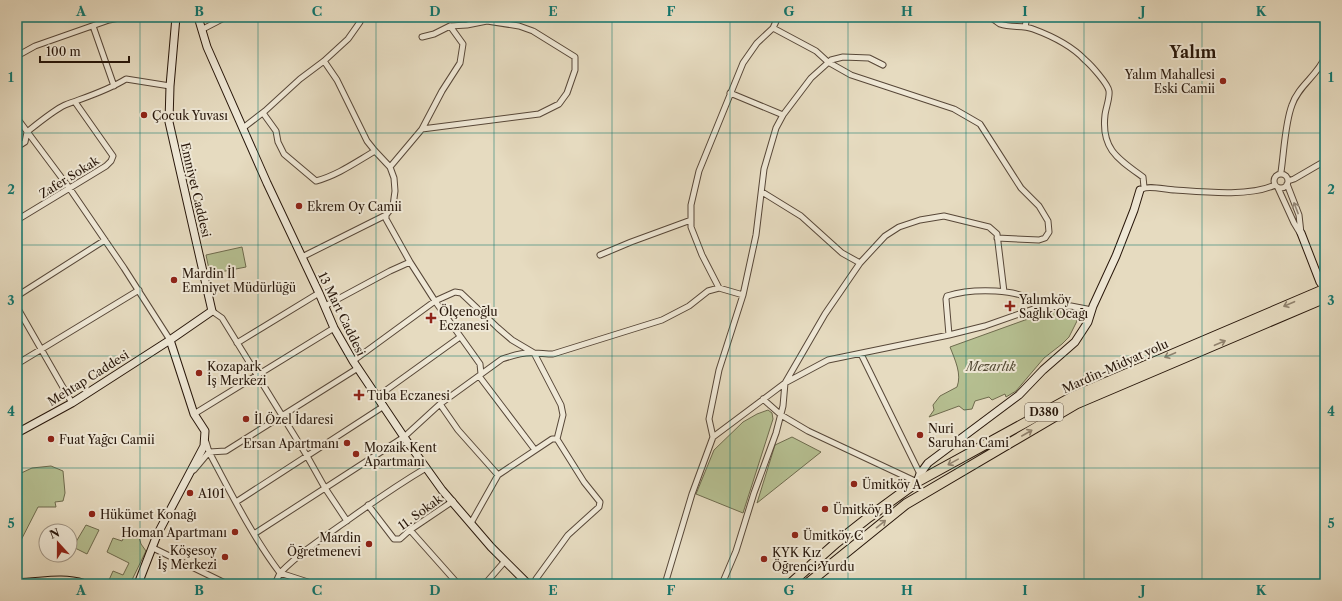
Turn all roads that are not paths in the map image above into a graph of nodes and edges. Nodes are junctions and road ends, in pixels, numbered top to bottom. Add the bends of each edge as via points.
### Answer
1 (124, 17) edge
2 (176, 17) edge
3 (198, 17) edge
4 (226, 17) edge
5 (778, 17) edge
6 (993, 17) edge
7 (1027, 17) edge
8 (109, 19) edge
9 (360, 22) dead end
10 (93, 26) junction
11 (450, 26) junction
12 (1025, 27) junction
13 (773, 28) junction
14 (203, 29) junction
15 (422, 37) dead end
16 (17, 56) edge
17 (1325, 57) edge
18 (324, 61) junction
19 (828, 62) junction
20 (883, 65) dead end
21 (114, 86) junction
22 (170, 86) junction
23 (730, 93) junction
24 (75, 102) junction
25 (263, 113) junction
26 (783, 115) junction
27 (17, 118) edge
28 (243, 128) junction
29 (422, 129) junction
30 (27, 132) junction
31 (17, 147) edge
32 (375, 152) junction
33 (1325, 161) edge
34 (390, 167) junction
35 (1280, 174) junction
36 (1288, 182) junction
37 (1277, 186) junction
38 (70, 189) junction
39 (1142, 189) junction
40 (762, 192) junction
41 (386, 215) junction
42 (17, 220) edge
43 (691, 220) junction
44 (1301, 233) junction
45 (997, 238) junction
46 (105, 240) junction
47 (600, 254) dead end
48 (302, 257) junction
49 (410, 262) junction
50 (860, 263) junction
51 (719, 288) junction
52 (1325, 289) edge
53 (139, 290) junction
54 (1004, 292) junction
55 (319, 293) junction
56 (743, 295) junction
57 (17, 296) edge
58 (1325, 298) edge
59 (434, 302) junction
60 (325, 306) junction
61 (17, 307) edge
62 (1039, 307) junction
63 (212, 310) junction
64 (1092, 310) junction
65 (334, 328) junction
66 (949, 335) junction
67 (460, 337) junction
68 (171, 342) junction
69 (237, 343) junction
70 (42, 350) junction
71 (534, 353) junction
72 (861, 354) junction
73 (353, 361) junction
74 (17, 364) edge
75 (358, 368) junction
76 (480, 375) junction
77 (258, 376) junction
78 (785, 383) junction
79 (378, 396) junction
80 (763, 399) junction
81 (72, 403) junction
82 (440, 404) junction
83 (384, 406) junction
84 (194, 414) junction
85 (781, 415) junction
86 (282, 417) junction
87 (17, 433) edge
88 (205, 437) junction
89 (404, 437) junction
90 (713, 437) junction
91 (557, 439) junction
92 (535, 450) junction
93 (209, 452) junction
94 (307, 456) junction
95 (426, 468) junction
96 (189, 475) junction
97 (498, 475) junction
98 (918, 478) junction
99 (325, 488) junction
100 (453, 501) junction
101 (236, 502) junction
102 (368, 506) junction
103 (347, 521) junction
104 (471, 523) junction
105 (410, 530) junction
106 (254, 534) junction
107 (153, 548) junction
108 (505, 561) junction
109 (280, 573) junction
110 (17, 583) edge
111 (138, 583) edge
112 (84, 584) edge
113 (226, 584) edge
114 (276, 584) edge
115 (314, 584) edge
116 (369, 584) edge
117 (379, 584) edge
118 (458, 584) edge
119 (484, 584) edge
120 (528, 584) edge
121 (534, 584) edge
122 (665, 584) edge
123 (722, 584) edge
124 (790, 584) edge
125 (807, 584) edge

1 - 8 street
2 - 22 street, Emniyet Caddesi
3 - 14 street, 13 Mart Caddesi
4 - 14 street
5 - 13 street
6 - 12 street via 1000,24
7 - 12 street
8 - 10 street
9 - 18 street via 348,39
10 - 16 street via 35,46
10 - 21 street
11 - 15 street
11 - 29 street via 464,44 460,63
11 - 29 street via 487,21 519,26 533,31 575,57 575,70 567,93 559,104 539,114
12 - 39 street via 1071,48 1086,60 1108,86 1110,92 1103,128 1107,142 1120,161 1143,177
13 - 19 street via 816,52
13 - 23 street via 757,43 743,63
14 - 28 street, 13 Mart Caddesi via 207,47
17 - 35 street via 1292,104
18 - 25 street
18 - 32 street via 337,80
19 - 20 street via 843,58 869,58
19 - 26 street
19 - 45 street via 851,75 954,109 980,124 1021,188 1039,206 1048,221 1049,232 1045,238
21 - 22 street via 126,79
21 - 24 street
22 - 63 street, Emniyet Caddesi via 169,122
23 - 26 street
23 - 43 street via 698,170 691,205
24 - 30 street via 64,105
24 - 38 street, Zafer Sokak via 113,156 106,166
25 - 28 street
25 - 32 street via 276,131 284,154 316,181 340,172
26 - 40 street via 776,128 764,169
27 - 30 street
28 - 48 street, 13 Mart Caddesi
29 - 34 street
30 - 31 street via 25,142
30 - 38 street
32 - 34 street
33 - 36 street
34 - 41 street via 395,191 393,206
35 - 36 street via 1286,176
35 - 37 street via 1274,178
36 - 37 street via 1284,187
44 -> 36 street via 1299,215
37 - 39 street via 1230,192 1148,186
37 - 44 street
38 - 42 street, Zafer Sokak
38 - 46 street
39 - 64 street
40 - 50 street via 801,216 842,253
40 - 56 street
41 - 48 street
41 - 49 street
43 - 47 street
43 - 51 street via 702,255
44 - 52 street
45 - 50 street via 997,234 989,227 971,222 944,216 920,220 899,227 885,236
45 - 54 street
46 - 53 street
46 - 57 street
48 - 55 street, 13 Mart Caddesi
49 - 59 street
49 - 60 street
50 - 78 street via 825,314
51 - 56 street
51 - 71 street via 708,291 689,306 662,320 553,354
52 -> 98 highway, Mardin-Midyat yolu / D380 via 1072,397
53 - 68 street
53 - 70 street
54 - 62 street via 1023,297
54 - 66 street via 958,292 947,296
55 - 60 street, 13 Mart Caddesi
55 - 69 street
56 - 90 street via 719,370 709,419
125 -> 58 highway, Mardin-Midyat yolu / D380 via 906,504 1076,404
59 - 67 street
59 - 71 street via 455,292 461,293 512,340
59 - 73 street
60 - 65 street, 13 Mart Caddesi
61 - 70 street
62 - 64 street via 1071,306
62 - 66 street via 985,326
63 - 68 street
63 - 69 street via 222,318
64 - 98 street via 1088,322 1075,342 1018,395 928,463
65 - 73 street, 13 Mart Caddesi
65 - 77 street
66 - 72 street
67 - 76 street via 480,364
67 - 79 street
68 - 81 street, Mehtap Caddesi
68 - 84 street
69 - 77 street
70 - 74 street
70 - 81 street
71 - 76 street via 511,356
71 - 91 street via 561,405 563,415
72 - 78 street via 828,360
72 - 98 street
73 - 75 street, 13 Mart Caddesi
75 - 79 street, 13 Mart Caddesi
75 - 86 street
76 - 82 street
76 - 92 street
77 - 84 street
77 - 86 street
78 - 80 street
78 - 85 street
79 - 83 street, 13 Mart Caddesi
80 - 85 street
80 - 90 street
81 - 87 street, Mehtap Caddesi
82 - 89 street
82 - 97 street via 458,430
83 - 89 street, 13 Mart Caddesi
83 - 94 street
84 - 88 street via 205,431
85 - 98 street via 808,431
85 - 123 street via 736,551
86 - 93 street via 226,451
86 - 94 street
88 - 93 street
88 - 96 street via 204,446
89 - 95 street, 13 Mart Caddesi
89 - 99 street
90 - 122 street via 692,494
91 - 92 street via 552,439
91 - 121 street via 600,502 599,507 568,535
92 - 97 street
93 - 96 street
93 - 101 street
94 - 99 street
94 - 101 street
95 - 100 street, 13 Mart Caddesi
95 - 102 street
96 - 107 street
97 - 104 street
98 - 124 highway, Mardin-Midyat yolu / D380 via 836,543
99 - 103 street
99 - 106 street
100 - 104 street, 13 Mart Caddesi
100 - 105 street, 11. Sokak
101 - 106 street
102 - 103 street
102 - 105 street, 11. Sokak via 394,539 400,539
103 - 109 street via 316,542
104 - 108 street, 13 Mart Caddesi
105 - 118 street
106 - 109 street
107 - 111 street
107 - 113 street
108 - 119 street
108 - 120 street, 13 Mart Caddesi
109 - 114 street
109 - 115 street
110 - 112 main road via 53,580
116 - 117 street

